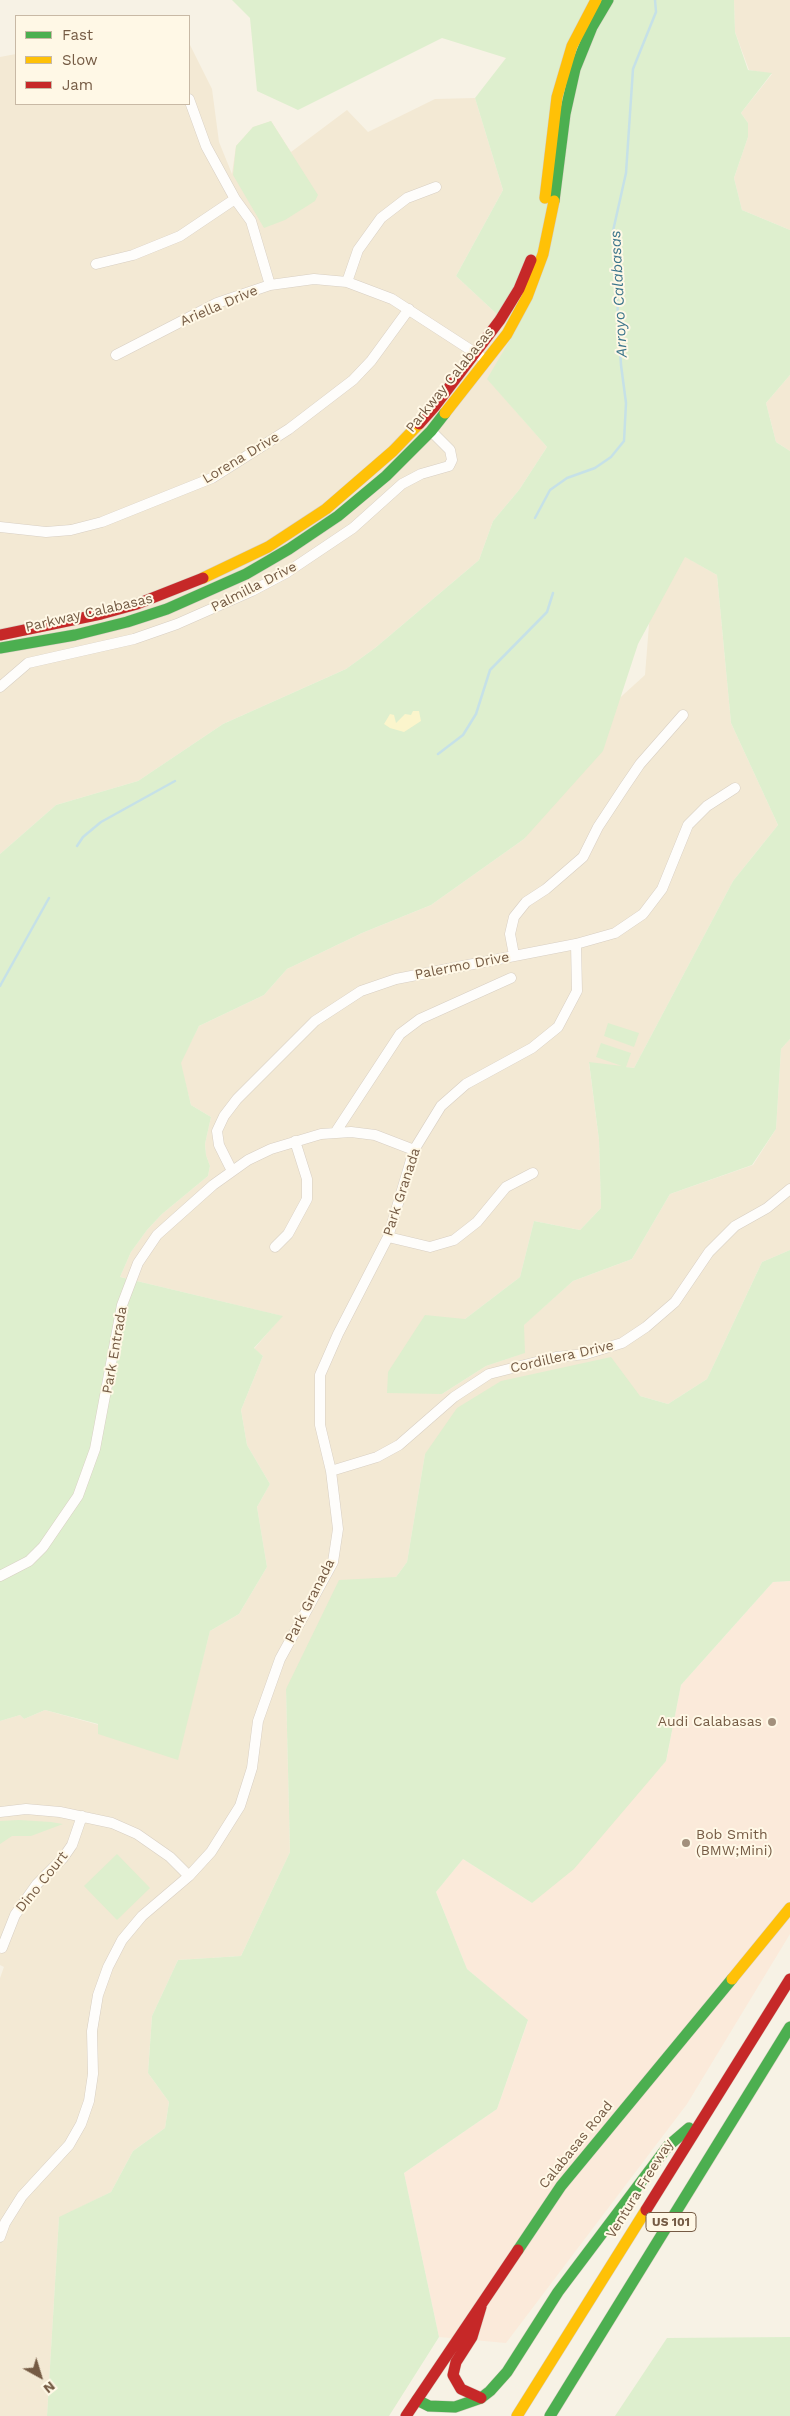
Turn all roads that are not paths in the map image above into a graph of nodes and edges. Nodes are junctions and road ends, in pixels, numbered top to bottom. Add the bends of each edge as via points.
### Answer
1 (596, 0) edge
2 (608, 0) edge
3 (190, 101) edge
4 (436, 187) dead end
5 (235, 199) junction
6 (96, 264) dead end
7 (347, 282) junction
8 (270, 285) junction
9 (409, 309) junction
10 (476, 354) junction
11 (116, 355) dead end
12 (487, 361) junction
13 (422, 422) junction
14 (431, 432) junction
15 (0, 527) edge
16 (0, 635) edge
17 (0, 648) edge
18 (0, 687) edge
19 (683, 715) dead end
20 (735, 788) dead end
21 (576, 944) junction
22 (514, 955) junction
23 (511, 978) dead end
24 (335, 1133) junction
25 (295, 1141) junction
26 (414, 1150) junction
27 (232, 1171) junction
28 (533, 1173) dead end
29 (790, 1189) edge
30 (388, 1237) junction
31 (275, 1248) dead end
32 (331, 1471) junction
33 (0, 1576) edge
34 (0, 1812) edge
35 (82, 1816) junction
36 (189, 1876) junction
37 (790, 1908) edge
38 (2, 1948) dead end
39 (790, 1979) edge
40 (790, 2027) edge
41 (702, 2118) junction
42 (2, 2222) edge
43 (0, 2237) edge
44 (481, 2306) junction
45 (481, 2398) junction
46 (413, 2410) edge
47 (517, 2416) edge
48 (550, 2416) edge

1 - 10 main road, Parkway Calabasas via 572,46 557,97 543,217 534,253 519,290
2 - 12 main road, Parkway Calabasas via 580,54 570,88 543,254 527,297 507,334
3 - 5 street via 206,146
4 - 7 street via 407,198 381,218 358,250
5 - 6 street via 180,236 133,255
5 - 8 street via 251,221
7 - 8 street, Ariella Drive via 314,278
7 - 9 street, Ariella Drive
8 - 11 street, Ariella Drive via 217,303
9 - 10 street, Ariella Drive
9 - 15 street, Lorena Drive via 371,361 352,380 289,429 212,478 102,522 72,530 46,532
10 - 12 street, Ariella Drive
10 - 13 main road, Parkway Calabasas
12 - 14 main road, Parkway Calabasas
13 - 14 main road
13 - 16 main road, Parkway Calabasas via 326,509 234,565 137,604
14 - 17 main road, Parkway Calabasas via 338,516 246,574 167,609 126,622
14 - 18 street, Palmilla Drive via 450,450 452,460 449,466 421,474 402,484 353,528 286,573 177,624 134,639 28,663
19 - 22 street via 624,786 583,857 526,902 514,917 510,934
20 - 21 street, Palermo Drive via 707,806 688,825 662,889 643,914 615,933
21 - 22 street, Palermo Drive
21 - 26 street, Park Granada via 577,991 558,1027 532,1048 466,1084 441,1106
22 - 27 street, Palermo Drive via 396,979 361,991 316,1021 224,1116 217,1131 218,1145
23 - 24 street via 420,1019 400,1034
24 - 25 street, Park Entrada
24 - 26 street, Park Entrada via 375,1135
25 - 27 street, Park Entrada via 271,1149
25 - 31 street via 307,1179 307,1199 288,1234
26 - 30 street, Park Granada
27 - 33 street, Park Entrada via 157,1235 138,1263 122,1304 95,1449 81,1489 43,1548 29,1561
28 - 30 street via 506,1187 477,1222 454,1240 430,1246
29 - 32 street, Cordillera Drive via 767,1208 735,1226 709,1252 675,1302 622,1343 586,1354 556,1357 489,1374 454,1397 399,1445 377,1457
30 - 32 street, Park Granada via 320,1375 320,1426
32 - 36 street, Park Granada via 338,1529 333,1562 280,1658 258,1721 252,1768 240,1806 211,1852
34 - 35 street via 26,1809
35 - 36 street via 112,1822 137,1834 170,1857
35 - 38 street, Dino Court via 72,1845 15,1915
36 - 42 street, Park Granada via 142,1916 122,1940 98,1995 92,2032 93,2074 81,2124 69,2145
37 - 44 main road, Calabasas Road via 581,2159
39 - 41 main road, Ventura Freeway / US 101
40 - 48 main road, US 101
41 - 45 main road via 668,2146 558,2292 507,2372
41 - 47 main road, Ventura Freeway / US 101
42 - 43 street, Park Granada
44 - 45 main road via 472,2337 456,2362 453,2375 460,2389
44 - 46 main road, Calabasas Road
45 - 46 main road via 454,2407 429,2406

